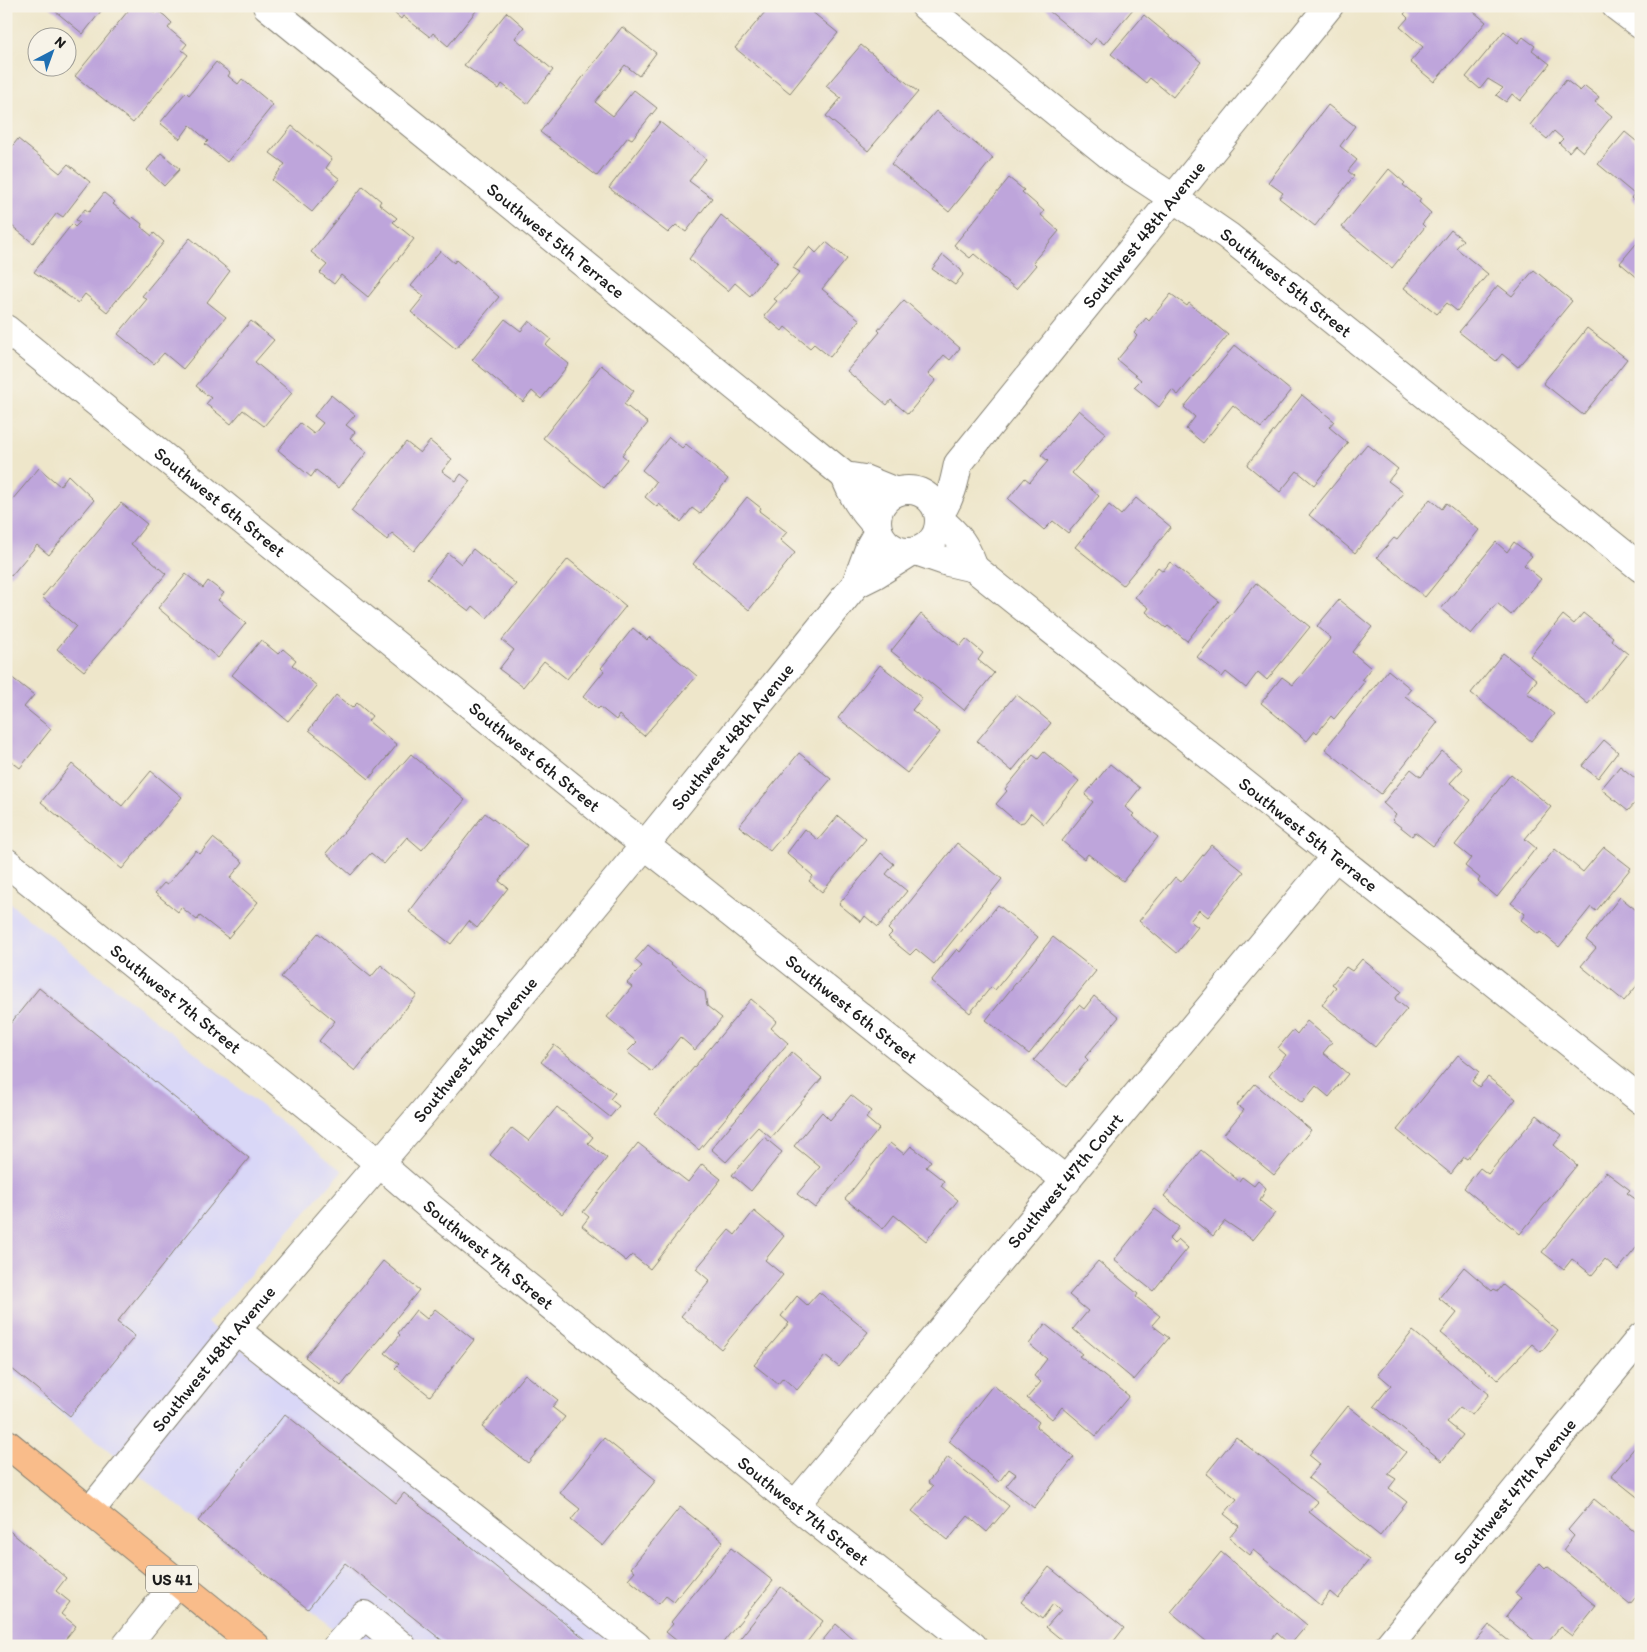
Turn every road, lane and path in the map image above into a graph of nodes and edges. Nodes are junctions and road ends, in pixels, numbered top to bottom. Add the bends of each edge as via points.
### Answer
1 (267, 6) edge
2 (925, 6) edge
3 (1329, 6) edge
4 (1616, 6) edge
5 (1641, 25) edge
6 (1173, 198) junction
7 (6, 329) edge
8 (958, 464) junction
9 (845, 476) junction
10 (903, 490) junction
11 (939, 518) junction
12 (877, 529) junction
13 (914, 552) junction
14 (974, 568) junction
15 (1641, 568) edge
16 (856, 584) junction
17 (645, 844) junction
18 (1335, 857) junction
19 (6, 862) edge
20 (1641, 1100) edge
21 (379, 1163) junction
22 (1067, 1180) junction
23 (236, 1330) junction
24 (1641, 1337) edge
25 (6, 1443) edge
26 (796, 1505) junction
27 (90, 1511) junction
28 (177, 1582) junction
29 (126, 1646) edge
30 (256, 1646) edge
31 (337, 1646) edge
32 (402, 1646) edge
33 (637, 1646) edge
34 (973, 1646) edge
35 (1388, 1646) edge

1 - 9 street, Southwest 5th Terrace
2 - 6 street, Southwest 5th Street via 1118,162
3 - 6 street, Southwest 48th Avenue
4 - 5 street
6 - 8 street, Southwest 48th Avenue
6 - 15 street, Southwest 5th Street via 1228,236
7 - 17 street, Southwest 6th Street
8 - 10 street, Southwest 48th Avenue
8 - 11 street, Southwest 48th Avenue via 954,486
9 - 10 street, Southwest 5th Terrace
9 - 12 street, Southwest 5th Terrace via 850,492
10 - 11 street, Southwest 5th Terrace via 929,497
10 - 12 street via 882,502 878,509
11 - 13 street via 931,543
11 - 14 street, Southwest 5th Terrace via 956,534
12 - 13 street, Southwest 5th Terrace via 891,548
12 - 16 street, Southwest 48th Avenue
13 - 14 street, Southwest 5th Terrace
13 - 16 street, Southwest 48th Avenue
14 - 18 street, Southwest 5th Terrace
16 - 17 street, Southwest 48th Avenue
17 - 21 street, Southwest 48th Avenue
17 - 22 street, Southwest 6th Street
18 - 20 street, Southwest 5th Terrace
18 - 22 street, Southwest 47th Court
19 - 21 street, Southwest 7th Street
21 - 23 street, Southwest 48th Avenue
21 - 26 street, Southwest 7th Street
22 - 26 street, Southwest 47th Court
23 - 27 street, Southwest 48th Avenue
23 - 33 street
24 - 35 street, Southwest 47th Avenue
25 - 27 main road, US 41
26 - 34 street, Southwest 7th Street
27 - 28 main road, US 41
28 - 29 street
28 - 30 main road, US 41
31 - 32 street via 364,1615

